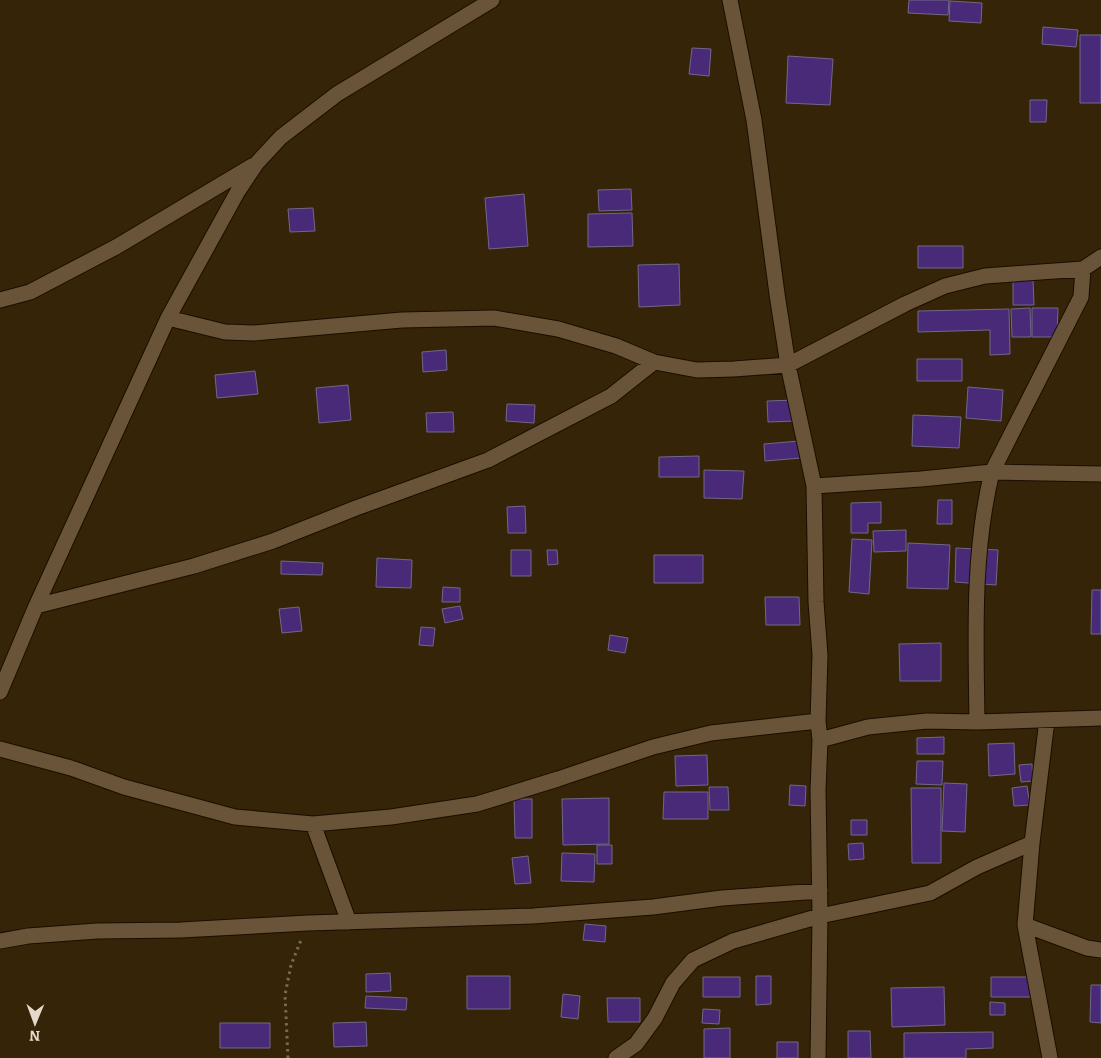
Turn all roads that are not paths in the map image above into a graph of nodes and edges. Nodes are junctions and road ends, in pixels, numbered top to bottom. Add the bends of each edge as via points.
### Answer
1 (492, 0) edge
2 (730, 0) edge
3 (256, 164) junction
4 (1101, 257) edge
5 (1083, 270) junction
6 (0, 300) edge
7 (168, 318) junction
8 (654, 362) junction
9 (788, 365) junction
10 (992, 472) junction
11 (1101, 474) edge
12 (814, 486) junction
13 (36, 606) junction
14 (0, 692) edge
15 (1101, 718) edge
16 (1047, 720) junction
17 (818, 721) junction
18 (978, 722) junction
19 (820, 740) junction
20 (0, 749) edge
21 (312, 824) junction
22 (1032, 843) junction
23 (820, 891) junction
24 (820, 916) junction
25 (349, 922) junction
26 (1025, 924) junction
27 (0, 941) edge
28 (1101, 950) edge
29 (616, 1058) edge
30 (818, 1058) edge
31 (1050, 1058) edge

1 - 3 street via 337,94 281,137
2 - 9 street via 754,120
3 - 6 street via 116,247 30,292
3 - 7 street
4 - 5 street
5 - 9 street via 985,276 945,286
5 - 10 street via 1081,297
7 - 8 street via 225,332 254,333 402,320 494,318 558,329 616,346
7 - 13 street
8 - 9 street via 697,370
8 - 13 street via 611,396 488,460 273,541 194,566
9 - 12 street
10 - 11 street
10 - 12 street
10 - 18 street via 979,551 975,627
12 - 17 street via 820,655
13 - 14 street
15 - 16 street
16 - 18 street
16 - 22 street
17 - 19 street
17 - 21 street via 711,733 653,747 477,804 391,818
18 - 19 street via 927,721 868,727
19 - 23 street
20 - 21 street via 71,768 124,787 235,816
21 - 25 street
22 - 24 street via 977,866 930,893
22 - 26 street
23 - 24 street
23 - 25 street via 542,916
24 - 29 street via 733,941 693,960 674,983 636,1044
24 - 30 street
25 - 27 street via 97,931
26 - 28 street via 1087,948
26 - 31 street

